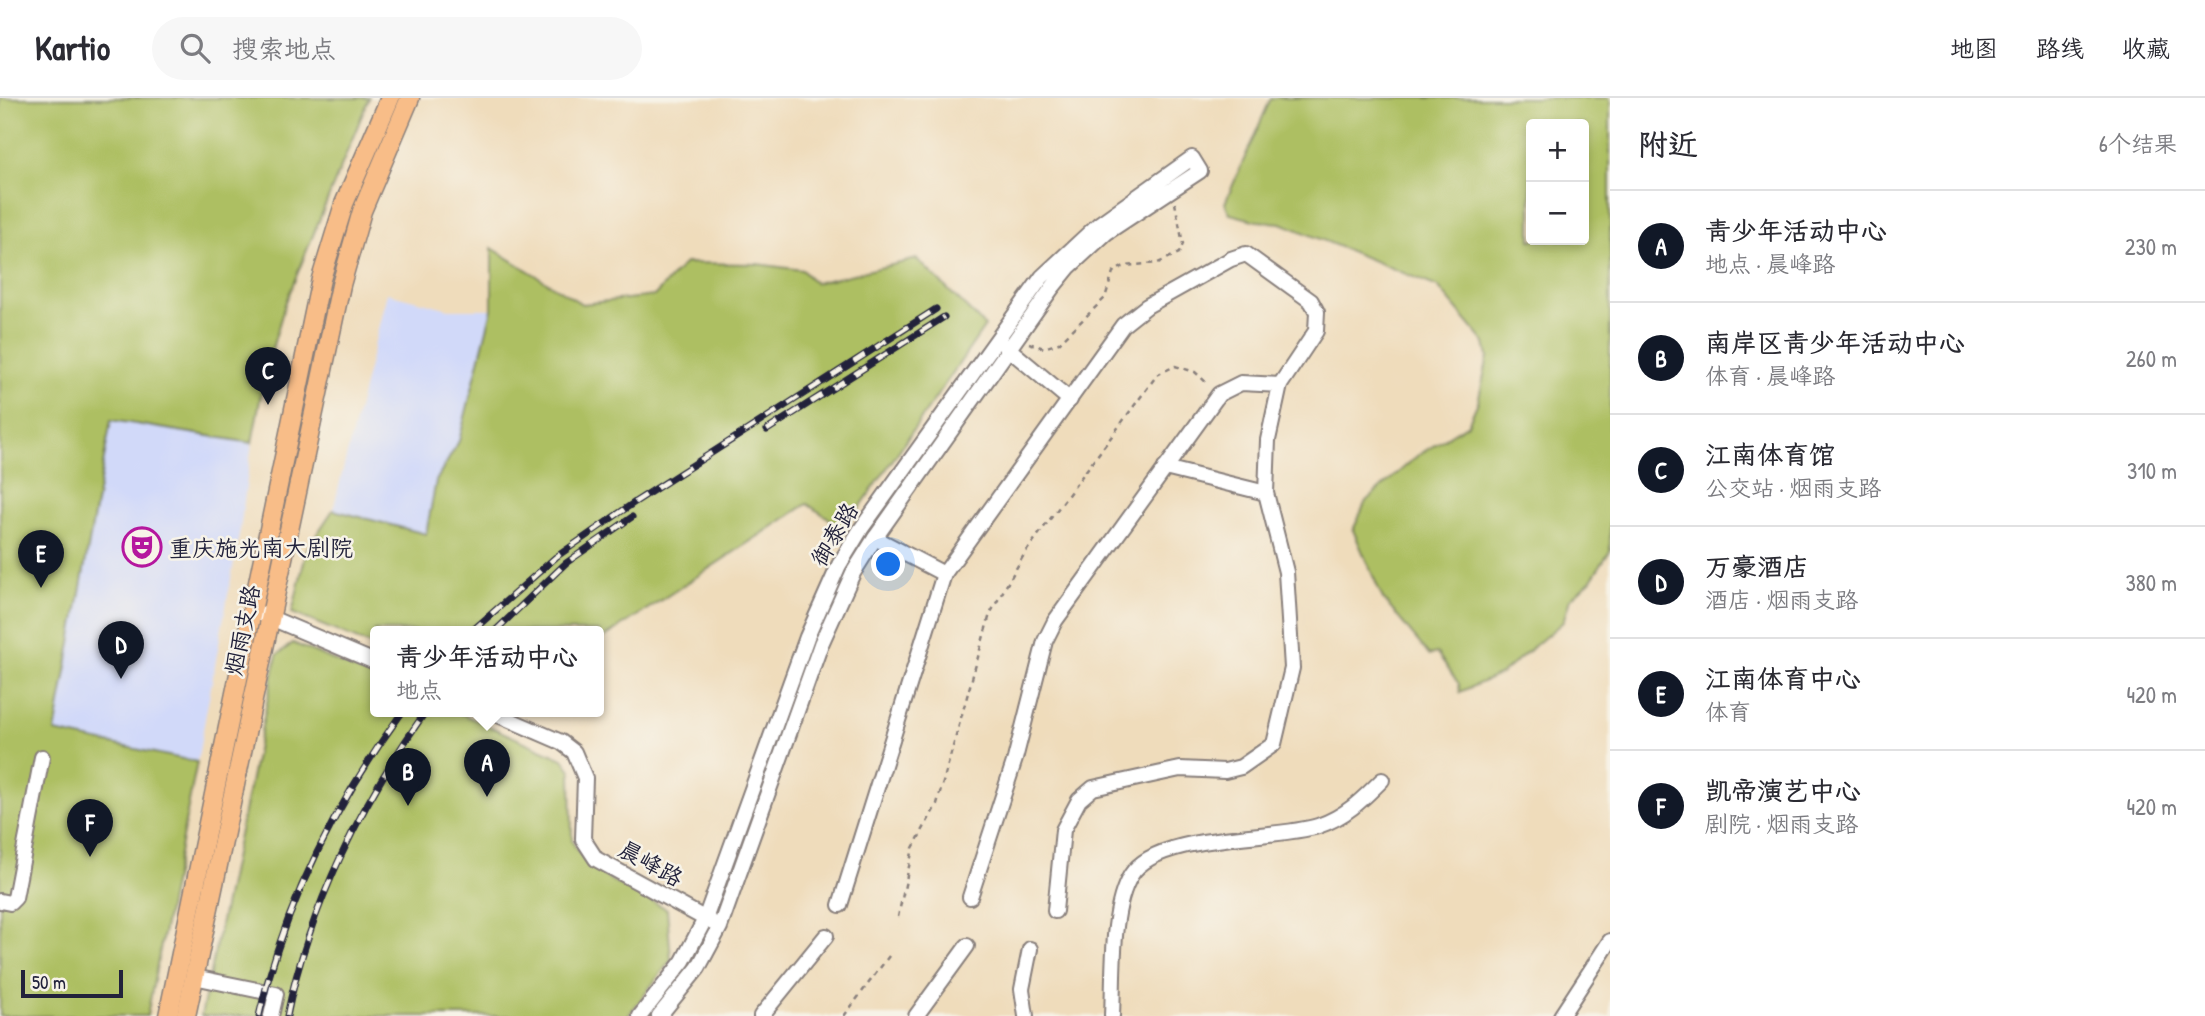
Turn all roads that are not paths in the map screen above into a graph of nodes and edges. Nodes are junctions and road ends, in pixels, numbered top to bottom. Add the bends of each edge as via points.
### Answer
1 (390, 98) edge
2 (410, 98) edge
3 (1008, 343) junction
4 (1280, 385) junction
5 (1070, 400) junction
6 (1166, 468) junction
7 (1266, 493) junction
8 (875, 538) junction
9 (944, 574) junction
10 (251, 610) junction
11 (270, 617) junction
12 (370, 660) edge
13 (503, 717) edge
14 (42, 757) dead end
15 (1382, 780) dead end
16 (970, 897) dead end
17 (0, 901) edge
18 (840, 905) dead end
19 (1055, 911) dead end
20 (705, 919) junction
21 (720, 927) junction
22 (827, 936) dead end
23 (1610, 941) edge
24 (967, 946) dead end
25 (1030, 949) dead end
26 (194, 977) junction
27 (168, 1016) edge
28 (186, 1016) edge
29 (271, 1016) edge
30 (640, 1016) edge
31 (659, 1016) edge
32 (761, 1016) edge
33 (916, 1016) edge
34 (1026, 1016) edge
35 (1112, 1016) edge
36 (1561, 1016) edge

1 - 10 main road, 烟雨支路 via 344,204 321,279
2 - 11 main road, 烟雨支路 via 362,211 341,285
3 - 3 street, 御泰路 via 1085,251 1171,189 1196,164 1077,241 1042,277
3 - 5 street
3 - 8 street, 御泰路
3 - 20 street, 御泰路 via 861,529 839,565 807,637
4 - 5 street via 1316,331 1317,312 1311,301 1246,254 1147,306 1123,325
4 - 6 street via 1241,383 1219,394
4 - 7 street via 1268,440
5 - 9 street
6 - 7 street
6 - 16 street via 1045,641 1015,758
7 - 19 street via 1286,572 1292,668 1274,744 1241,768 1180,769 1093,788 1079,800 1063,831
8 - 9 street
8 - 21 street, 御泰路 via 853,573 821,644
9 - 18 street
10 - 11 street
10 - 27 main road, 烟雨支路
11 - 12 street
11 - 26 main road, 烟雨支路
13 - 20 street, 晨峰路 via 574,752 585,778 583,839 596,859
14 - 17 street via 15,898 9,903
15 - 35 street via 1350,811 1316,826 1226,837 1172,850 1132,873 1120,904
20 - 21 street, 晨峰路
20 - 30 street, 御泰路 via 683,961
21 - 31 street, 御泰路 via 698,968
22 - 32 street
23 - 36 street
24 - 33 street
25 - 34 street via 1022,989
26 - 28 main road, 烟雨支路
26 - 29 street via 276,994

